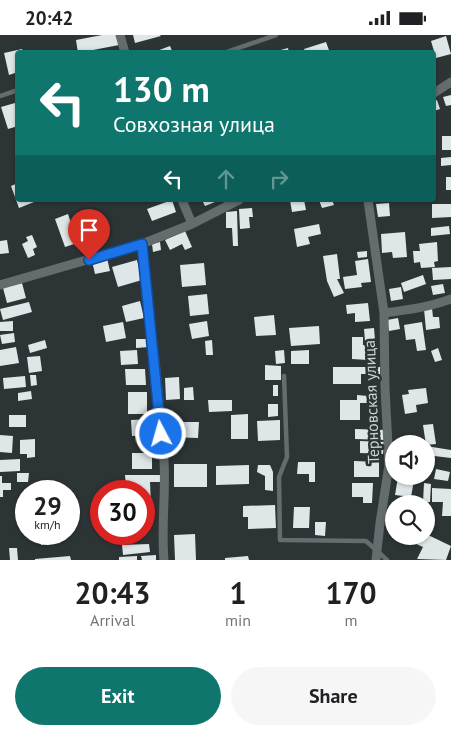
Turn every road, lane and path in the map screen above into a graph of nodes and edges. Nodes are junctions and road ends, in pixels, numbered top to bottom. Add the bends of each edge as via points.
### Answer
1 (120, 35) edge
2 (276, 35) edge
3 (124, 50) edge
4 (233, 50) edge
5 (451, 82) edge
6 (15, 91) edge
7 (436, 92) edge
8 (0, 96) edge
9 (183, 202) edge
10 (235, 202) edge
11 (368, 202) edge
12 (192, 224) junction
13 (142, 244) junction
14 (0, 285) edge
15 (451, 299) edge
16 (384, 313) junction
17 (284, 376) dead end
18 (377, 550) junction
19 (164, 560) edge
20 (376, 560) edge
21 (387, 560) edge

1 - 3 street
2 - 4 lane
5 - 7 street
6 - 8 lane
9 - 12 street
10 - 12 street
11 - 16 street, Терновская улица
12 - 13 street
13 - 14 street
13 - 19 street via 164,463
15 - 16 street via 416,309
16 - 18 street, Терновская улица via 390,465
17 - 18 lane via 287,457 279,477 280,541 366,541
18 - 20 street, Терновская улица
18 - 21 lane

